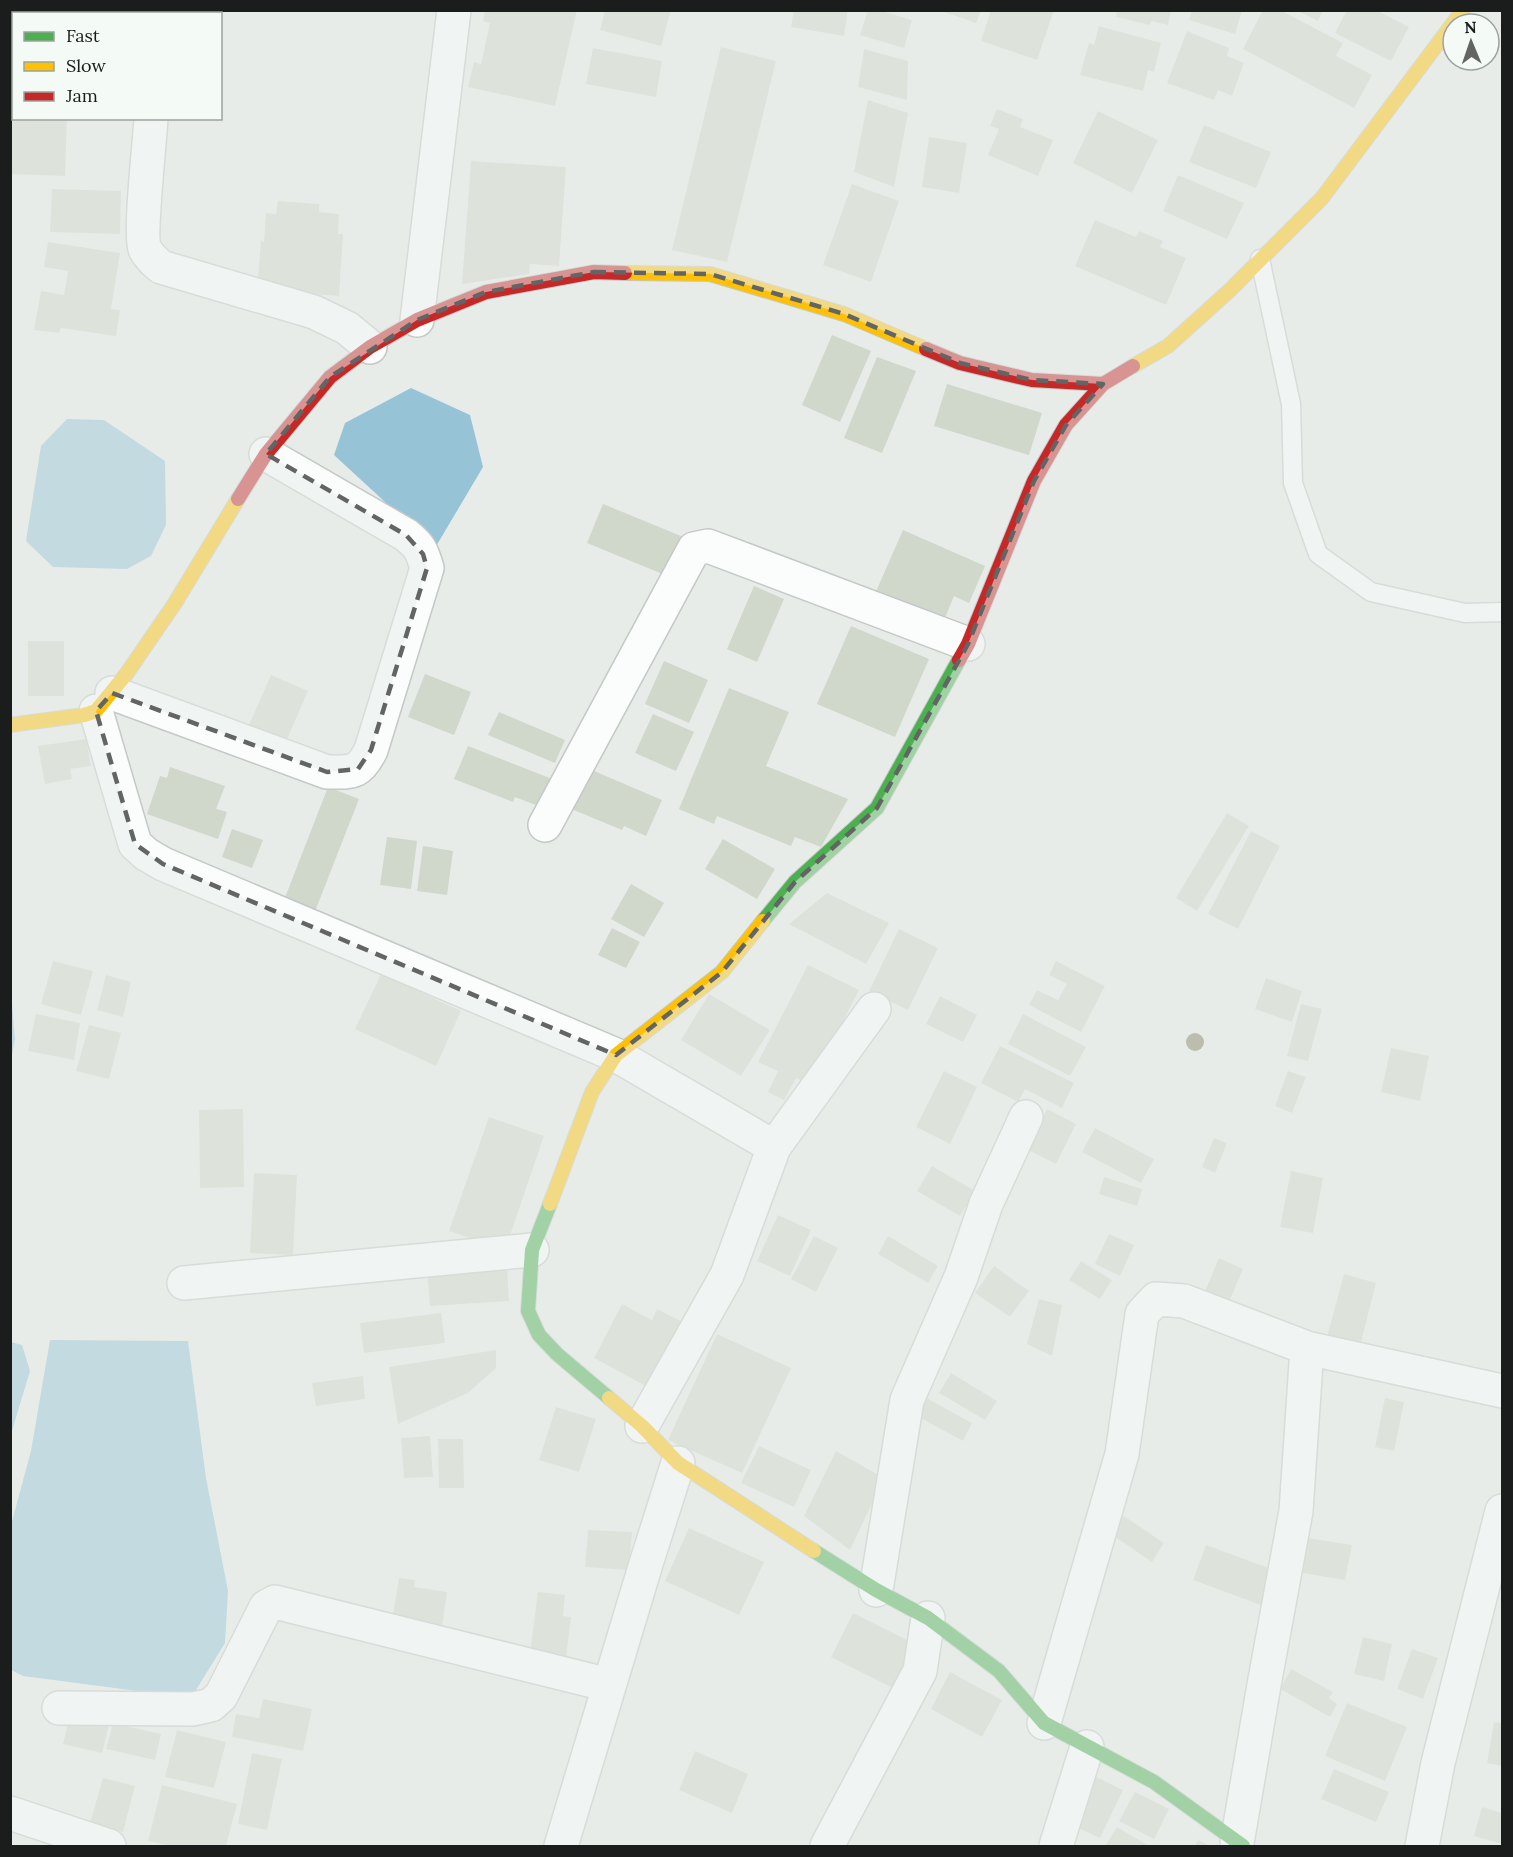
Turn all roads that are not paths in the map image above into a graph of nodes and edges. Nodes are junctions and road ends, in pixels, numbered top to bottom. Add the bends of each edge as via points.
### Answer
1 (454, 10) edge
2 (1463, 10) edge
3 (152, 120) edge
4 (1260, 259) junction
5 (417, 320) junction
6 (370, 347) junction
7 (1103, 384) junction
8 (266, 454) junction
9 (1503, 612) edge
10 (968, 644) junction
11 (104, 702) junction
12 (10, 725) edge
13 (544, 825) dead end
14 (874, 1009) dead end
15 (616, 1055) junction
16 (1026, 1118) dead end
17 (774, 1147) junction
18 (532, 1250) junction
19 (184, 1283) dead end
20 (1307, 1348) junction
21 (1503, 1391) edge
22 (642, 1426) junction
23 (678, 1463) junction
24 (1503, 1511) edge
25 (876, 1590) junction
26 (928, 1618) junction
27 (609, 1685) junction
28 (60, 1708) dead end
29 (1044, 1723) junction
30 (1087, 1747) junction
31 (10, 1813) edge
32 (1240, 1845) edge
33 (110, 1846) edge
34 (561, 1846) edge
35 (827, 1846) edge
36 (1056, 1846) edge
37 (1422, 1846) edge

1 - 5 street
2 - 4 street via 1322,198
3 - 6 street via 144,248 152,259 161,267 314,312 347,328
4 - 7 street via 1168,346
4 - 9 lane via 1290,404 1293,483 1318,554 1371,592 1465,613
5 - 6 street
5 - 7 street via 486,292 594,272 710,274 844,314 960,363 1032,380
6 - 8 street via 330,377
7 - 10 street via 1066,425 1034,481
8 - 11 street via 175,603
8 - 11 street via 406,535 419,545 423,554 426,568 364,765 348,772 327,772
10 - 13 street via 708,546 698,547
10 - 15 street via 877,808 795,882 722,972
11 - 12 street via 84,715
11 - 15 street via 135,844 146,854
14 - 17 street
15 - 17 street
15 - 18 street via 592,1092
16 - 25 street via 986,1204 961,1277 907,1400
17 - 22 street via 727,1275
18 - 19 street
18 - 22 street via 528,1311 539,1335
20 - 21 street
20 - 29 street via 1184,1301 1156,1299 1142,1314 1122,1454
20 - 32 street via 1296,1511
22 - 23 street
23 - 25 street
23 - 27 street
24 - 37 street via 1438,1763
25 - 26 street
26 - 29 street via 999,1671
26 - 35 street via 920,1671
27 - 28 street via 275,1602 266,1607 221,1696 211,1705 171,1710
27 - 34 street
29 - 30 street
30 - 32 street via 1154,1782
30 - 36 street
31 - 33 street

